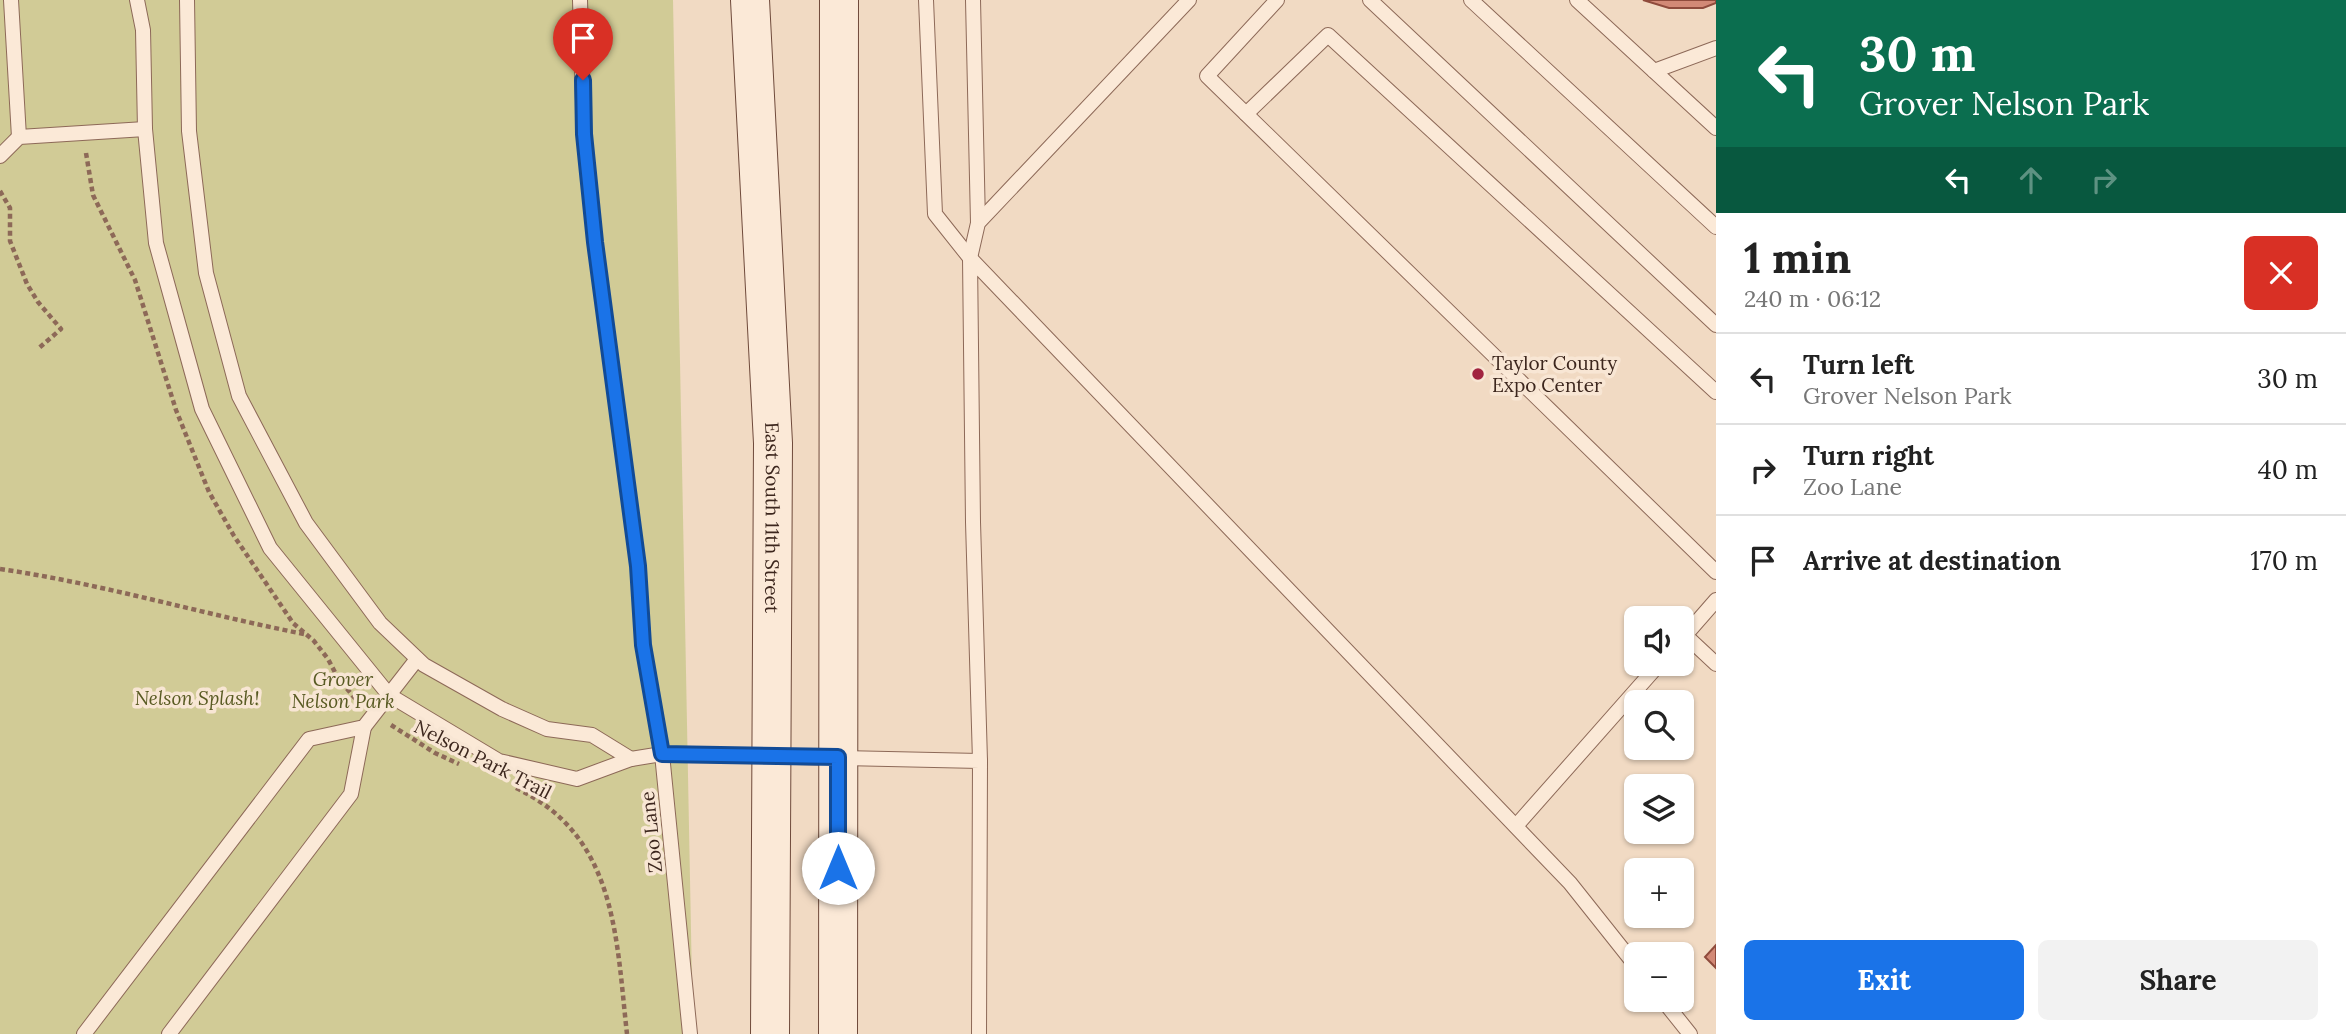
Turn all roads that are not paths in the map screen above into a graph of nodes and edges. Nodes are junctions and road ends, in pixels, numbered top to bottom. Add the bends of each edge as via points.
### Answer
1 (11, 0) edge
2 (136, 0) edge
3 (580, 0) edge
4 (750, 0) edge
5 (839, 0) edge
6 (926, 0) edge
7 (972, 0) edge
8 (1189, 0) edge
9 (1277, 0) edge
10 (1370, 0) edge
11 (1471, 0) edge
12 (1577, 0) edge
13 (187, 2) edge
14 (1716, 48) edge
15 (1654, 71) junction
16 (1246, 114) junction
17 (1716, 128) edge
18 (145, 129) junction
19 (19, 137) junction
20 (0, 156) edge
21 (978, 223) junction
22 (1716, 227) edge
23 (970, 258) junction
24 (1716, 326) edge
25 (1716, 392) edge
26 (1716, 572) edge
27 (1716, 600) edge
28 (1694, 625) edge
29 (1694, 646) edge
30 (417, 659) junction
31 (1716, 664) edge
32 (1649, 676) edge
33 (389, 695) junction
34 (368, 721) junction
35 (662, 754) junction
36 (770, 756) junction
37 (838, 757) junction
38 (631, 759) junction
39 (980, 761) junction
40 (1516, 826) junction
41 (1624, 951) edge
42 (1672, 1012) edge
43 (84, 1034) edge
44 (169, 1034) edge
45 (690, 1034) edge
46 (770, 1034) edge
47 (838, 1034) edge
48 (979, 1034) edge
49 (1690, 1034) edge

1 - 19 lane
2 - 18 lane via 143,30
3 - 35 lane, Zoo Lane via 584,134 595,242 638,566 643,645
4 - 36 main road, East South 11th Street via 773,443
5 - 37 main road
6 - 23 lane via 935,214
7 - 21 lane
8 - 21 lane
9 - 16 lane via 1207,76
10 - 24 lane
11 - 22 lane
12 - 15 lane
13 - 30 lane via 189,131 206,274 239,396 306,523 380,623
14 - 15 lane
15 - 17 lane
16 - 25 lane via 1328,35
16 - 26 lane
18 - 19 lane
18 - 33 lane via 156,243 202,409 270,548
19 - 20 lane
21 - 23 lane
23 - 39 lane
23 - 40 lane
27 - 28 lane
29 - 31 lane
30 - 33 lane
30 - 38 lane via 502,709 547,729 592,735
32 - 40 lane
33 - 34 lane
33 - 38 lane via 499,761 577,779
34 - 43 lane via 309,739
34 - 44 lane via 351,794
35 - 36 lane
35 - 38 lane
35 - 45 lane, Zoo Lane
36 - 37 lane
36 - 46 main road, East South 11th Street
37 - 39 lane
37 - 47 main road
39 - 48 lane
40 - 41 lane via 1570,883
42 - 49 lane

